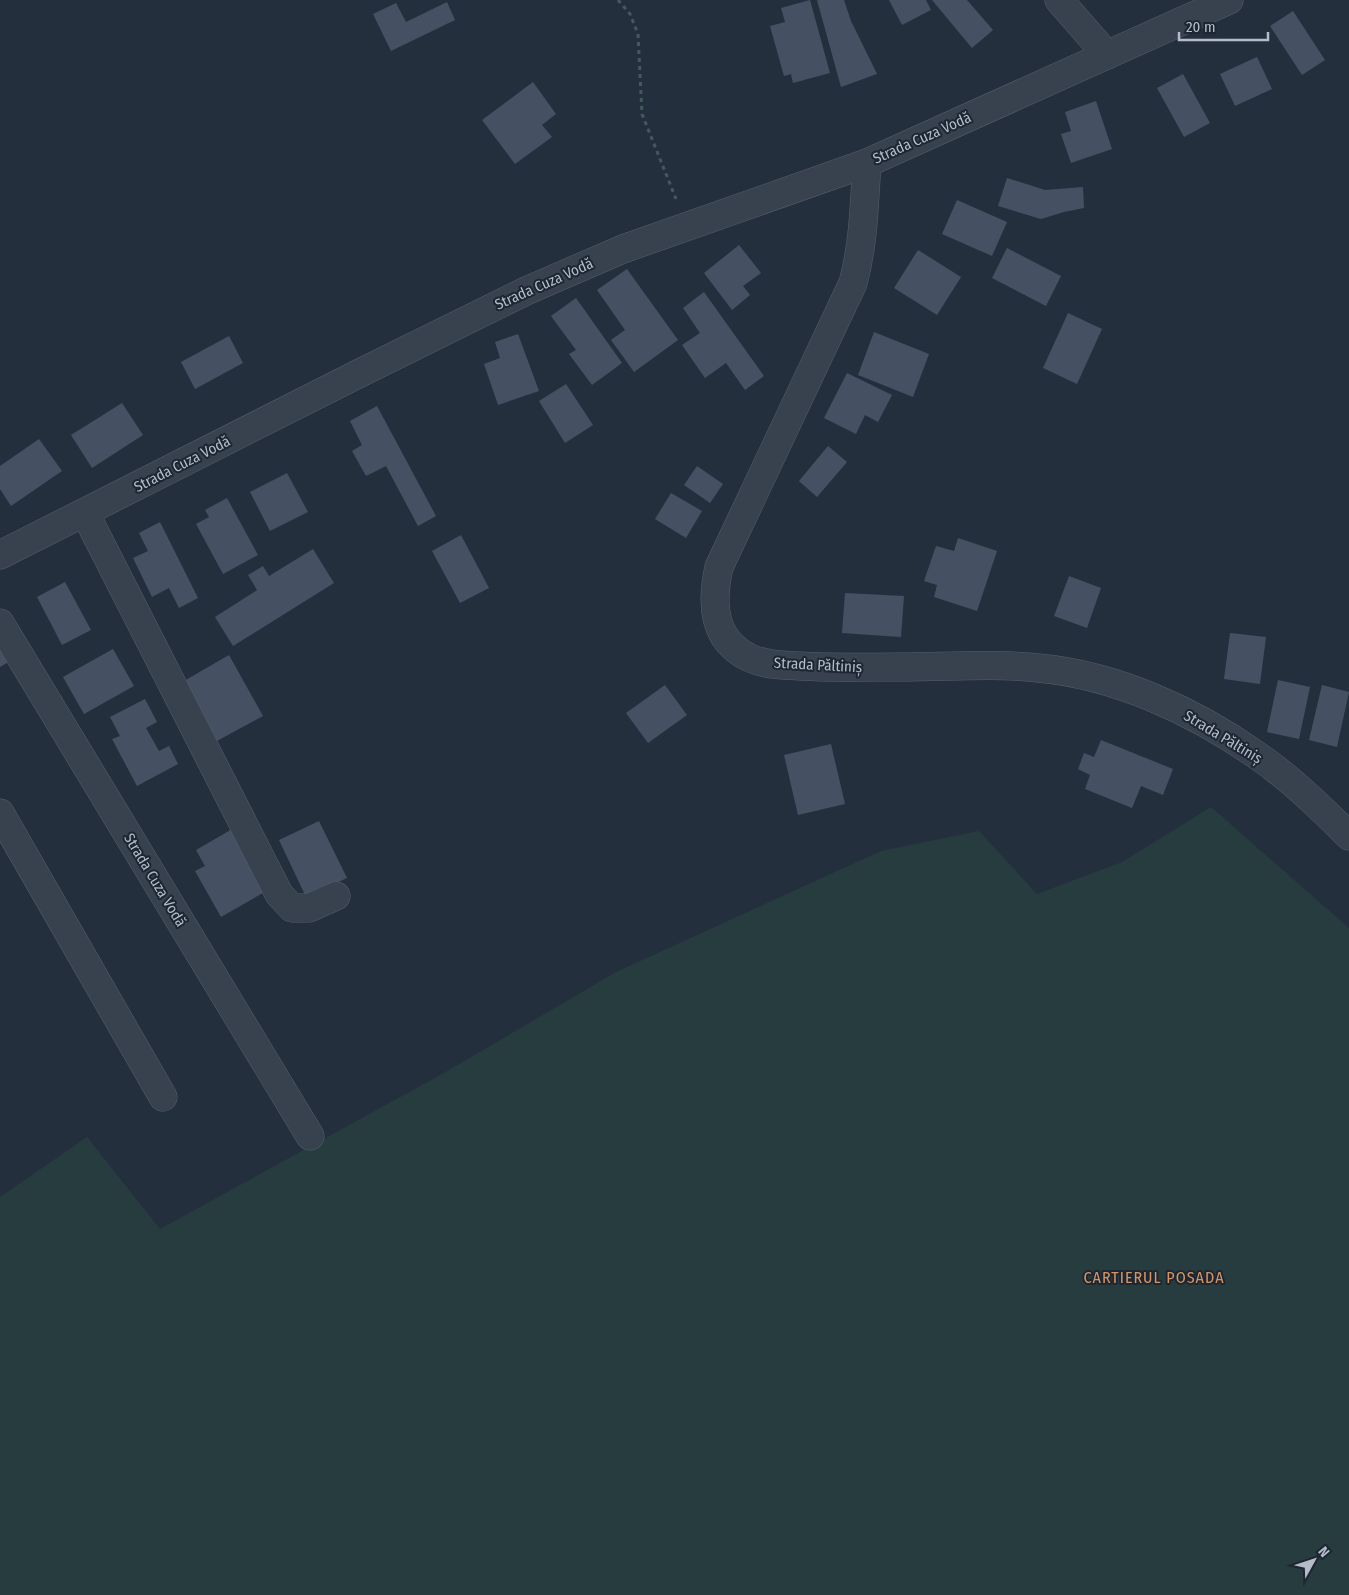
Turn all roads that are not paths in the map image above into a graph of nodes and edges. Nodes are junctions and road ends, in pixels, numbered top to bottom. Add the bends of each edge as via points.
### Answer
1 (1059, 0) edge
2 (1228, 0) edge
3 (1107, 55) junction
4 (867, 162) junction
5 (85, 513) junction
6 (0, 555) edge
7 (0, 623) edge
8 (0, 813) edge
9 (1349, 836) edge
10 (336, 896) dead end
11 (163, 1097) dead end
12 (310, 1136) dead end

1 - 3 street
2 - 3 street, Strada Cuza Vodă
3 - 4 street, Strada Cuza Vodă
4 - 5 street, Strada Cuza Vodă via 623,248 518,295
4 - 9 street, Strada Păltiniș via 861,254 853,283 719,567 714,601 717,622 724,637 733,648 751,658 773,664 1038,668 1126,687 1169,705 1257,755
5 - 6 street, Strada Cuza Vodă
5 - 10 street via 279,894 292,908 310,908
7 - 12 street, Strada Cuza Vodă
8 - 11 street

